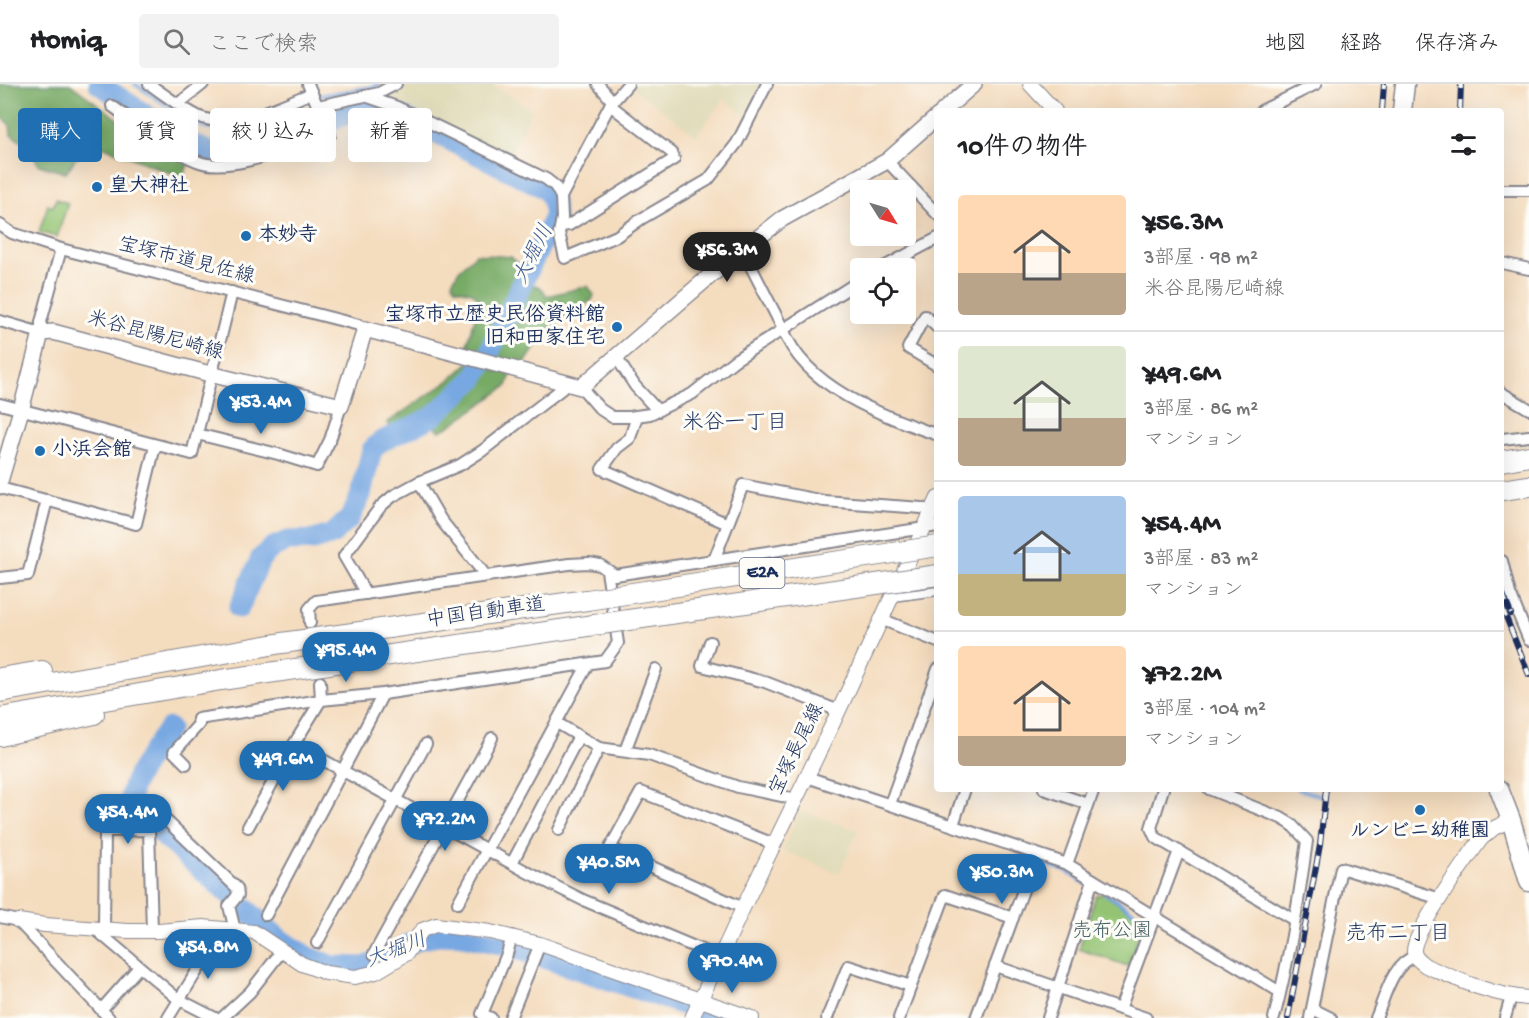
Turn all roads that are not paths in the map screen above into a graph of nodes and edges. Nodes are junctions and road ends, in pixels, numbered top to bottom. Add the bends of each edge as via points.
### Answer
1 (149, 84) edge
2 (203, 84) edge
3 (396, 84) edge
4 (598, 84) edge
5 (628, 84) edge
6 (767, 84) edge
7 (974, 84) edge
8 (1030, 84) edge
9 (1316, 84) edge
10 (1405, 84) edge
11 (310, 89) edge
12 (365, 96) junction
13 (178, 104) junction
14 (611, 104) junction
15 (112, 106) dead end
16 (319, 108) edge
17 (323, 108) edge
18 (947, 108) edge
19 (1052, 108) edge
20 (1268, 108) edge
21 (1402, 108) edge
22 (934, 120) edge
23 (887, 161) junction
24 (243, 162) edge
25 (1529, 177) edge
26 (1504, 190) edge
27 (1529, 190) edge
28 (561, 197) junction
29 (934, 211) edge
30 (0, 225) edge
31 (561, 226) junction
32 (934, 240) edge
33 (61, 249) junction
34 (742, 251) junction
35 (901, 258) edge
36 (1504, 263) edge
37 (1529, 269) edge
38 (850, 287) edge
39 (232, 292) junction
40 (0, 321) edge
41 (934, 324) edge
42 (365, 329) junction
43 (783, 329) junction
44 (41, 333) junction
45 (616, 357) junction
46 (934, 364) edge
47 (210, 374) junction
48 (575, 386) junction
49 (1504, 394) edge
50 (0, 404) edge
51 (341, 405) junction
52 (1529, 409) edge
53 (21, 410) junction
54 (658, 411) junction
55 (638, 416) junction
56 (197, 434) junction
57 (934, 434) edge
58 (1529, 436) edge
59 (1504, 439) edge
60 (155, 446) junction
61 (1529, 456) edge
62 (1504, 460) edge
63 (0, 481) edge
64 (419, 482) junction
65 (1529, 486) edge
66 (0, 488) edge
67 (1504, 490) edge
68 (47, 500) junction
69 (934, 505) edge
70 (931, 511) junction
71 (728, 524) junction
72 (931, 527) edge
73 (934, 547) edge
74 (714, 560) junction
75 (1504, 569) edge
76 (607, 571) junction
77 (486, 576) junction
78 (934, 576) edge
79 (0, 578) edge
80 (934, 592) edge
81 (366, 594) junction
82 (892, 597) junction
83 (1524, 615) edge
84 (881, 619) junction
85 (310, 623) tunnel mouth
86 (934, 640) edge
87 (1529, 640) edge
88 (710, 642) dead end
89 (282, 643) junction
90 (588, 664) junction
91 (656, 669) dead end
92 (0, 678) edge
93 (221, 680) junction
94 (934, 680) edge
95 (320, 682) tunnel mouth
96 (0, 692) edge
97 (383, 694) junction
98 (321, 700) junction
99 (839, 711) junction
100 (0, 718) edge
101 (557, 723) junction
102 (0, 736) edge
103 (579, 736) junction
104 (492, 738) dead end
105 (294, 744) junction
106 (426, 744) dead end
107 (599, 748) junction
108 (625, 751) junction
109 (186, 764) dead end
110 (342, 770) junction
111 (807, 777) junction
112 (964, 792) edge
113 (1053, 792) edge
114 (1093, 792) edge
115 (1162, 792) edge
116 (1216, 792) edge
117 (1500, 792) edge
118 (396, 799) junction
119 (796, 800) junction
120 (890, 804) junction
121 (1088, 804) junction
122 (151, 806) dead end
123 (1511, 820) junction
124 (443, 825) junction
125 (952, 825) junction
126 (248, 827) dead end
127 (559, 830) dead end
128 (774, 844) junction
129 (488, 850) junction
130 (1179, 851) junction
131 (1036, 855) junction
132 (512, 863) junction
133 (1067, 864) junction
134 (1093, 880) junction
135 (1529, 882) edge
136 (1439, 900) junction
137 (458, 903) dead end
138 (743, 908) junction
139 (266, 915) dead end
140 (1153, 915) junction
141 (6, 916) edge
142 (1013, 918) junction
143 (1294, 920) junction
144 (99, 929) junction
145 (231, 930) junction
146 (152, 931) junction
147 (317, 943) dead end
148 (510, 943) junction
149 (281, 951) junction
150 (538, 951) junction
151 (374, 954) dead end
152 (1416, 956) junction
153 (721, 958) junction
154 (995, 966) junction
155 (140, 967) junction
156 (911, 986) junction
157 (1058, 988) junction
158 (1280, 992) junction
159 (1511, 997) junction
160 (1529, 998) edge
161 (178, 999) junction
162 (696, 1009) edge
163 (1120, 1009) junction
164 (105, 1014) edge
165 (1311, 1014) edge
166 (168, 1018) edge
167 (214, 1018) edge
168 (222, 1018) edge
169 (491, 1018) edge
170 (510, 1018) edge
171 (753, 1018) edge
172 (827, 1018) edge
173 (899, 1018) edge
174 (976, 1018) edge
175 (1048, 1018) edge
176 (1146, 1018) edge
177 (1274, 1018) edge
178 (1331, 1018) edge
179 (1376, 1018) edge
180 (1505, 1018) edge

1 - 13 street
2 - 13 street
3 - 12 street
4 - 14 street
5 - 14 street
6 - 31 street via 737,143 708,180 617,236 565,258
7 - 18 main road
8 - 19 street
9 - 20 street
10 - 21 highway
11 - 13 street via 236,121 221,123
11 - 16 street
12 - 17 street
12 - 28 street via 397,106 546,179
14 - 28 street
14 - 31 street via 672,153 674,159 569,225
15 - 24 street via 197,162
22 - 23 main road
23 - 29 street
23 - 34 main road via 782,219
25 - 27 street
26 - 27 street
28 - 31 street
30 - 33 street, 宝塚市道見佐線 via 12,233
32 - 35 street
33 - 39 street, 宝塚市道見佐線
33 - 44 street via 40,322
34 - 43 street
34 - 45 main road
36 - 37 street
38 - 43 street
39 - 42 street, 宝塚市道見佐線
39 - 47 street
40 - 44 street
41 - 46 street via 925,316 908,348
42 - 48 main road
42 - 51 main road
43 - 54 street via 692,394
43 - 57 street via 812,372 833,388 897,421
44 - 47 main road, 米谷昆陽尼崎線 via 53,332
44 - 53 main road
45 - 48 main road
45 - 54 street
47 - 51 main road, 米谷昆陽尼崎線
47 - 56 street
48 - 55 street via 612,417
48 - 64 street via 482,452
49 - 52 street
50 - 53 street
51 - 56 street via 317,466
53 - 60 street
53 - 63 main road
54 - 55 street
55 - 71 street via 630,438 602,469
56 - 60 street via 192,454
58 - 59 street
60 - 68 street via 136,524
61 - 62 highway
64 - 77 street via 441,520
64 - 81 street via 381,506 344,556
65 - 67 highway
66 - 68 street
68 - 79 street via 28,575
69 - 70 street, 宝塚長尾線
70 - 71 street via 824,501 743,485
70 - 72 street, 宝塚長尾線
71 - 74 street
72 - 74 street
72 - 82 street, 宝塚長尾線
73 - 89 highway, 中国自動車道 / E2A, bridge
74 - 76 street via 615,575
75 - 83 street via 1510,594
76 - 77 street via 589,563
76 - 90 street via 618,643 605,662
77 - 81 street
78 - 93 highway, 中国自動車道 / E2A, bridge
80 - 82 street
81 - 85 street via 316,601 309,609
82 - 84 street, 宝塚長尾線
83 - 87 street
84 - 86 street
84 - 99 street, 宝塚長尾線
88 - 99 street via 702,666 765,682
89 - 92 highway
89 - 96 highway, 中国自動車道 / E2A
90 - 97 street
90 - 101 street
91 - 108 street
93 - 100 highway, 中国自動車道 / E2A
93 - 102 highway
94 - 120 street
95 - 98 street
97 - 98 street
97 - 110 street
98 - 105 street
98 - 109 street via 198,719 199,724 174,752
99 - 111 street, 宝塚長尾線
101 - 103 street
101 - 129 street
103 - 107 street
103 - 132 street
104 - 124 street
105 - 110 street
105 - 126 street
106 - 118 street
107 - 108 street
107 - 127 street
108 - 119 street via 649,755 738,787
110 - 118 street
110 - 139 street
111 - 119 street, 宝塚長尾線
111 - 120 street
112 - 125 street
113 - 121 street
114 - 121 street
115 - 130 street via 1150,828 1155,837
116 - 143 street via 1281,818 1305,837
117 - 123 highway
118 - 124 street
118 - 147 street
119 - 128 street, 宝塚長尾線
120 - 125 street
121 - 133 street
122 - 145 street via 237,888 238,895 230,906
123 - 135 highway
123 - 136 street via 1481,839
124 - 129 street
124 - 151 street
125 - 131 street
128 - 138 street, 宝塚長尾線
128 - 138 street via 641,792 610,848
129 - 132 street
129 - 137 street
130 - 140 street
130 - 143 street
131 - 133 street
131 - 142 street
132 - 153 street via 582,900
133 - 134 street
134 - 140 street
134 - 157 street
136 - 152 street via 1415,945
136 - 165 street via 1341,868
138 - 153 street, 宝塚長尾線
140 - 158 street
140 - 163 street
141 - 144 street via 45,926
141 - 164 street
142 - 154 street
142 - 156 street via 945,895
143 - 158 street
144 - 146 street
144 - 146 street via 105,831 149,830
144 - 155 street
145 - 146 street via 202,927
145 - 149 street via 254,932
145 - 161 street
148 - 149 street via 436,925 422,930 406,954 376,972 355,977 326,973
148 - 150 street
148 - 169 street via 482,1014
149 - 168 street via 250,992
150 - 162 street
150 - 170 street
152 - 159 street via 1434,970
152 - 179 street via 1399,967
153 - 162 street, 宝塚長尾線
154 - 157 street
154 - 174 street
155 - 161 street
155 - 164 street
156 - 172 street via 848,966
156 - 173 street
157 - 163 street
157 - 175 street
158 - 177 street
159 - 160 street
159 - 180 street
161 - 166 street
161 - 167 street
162 - 171 street
163 - 176 street
165 - 178 street

